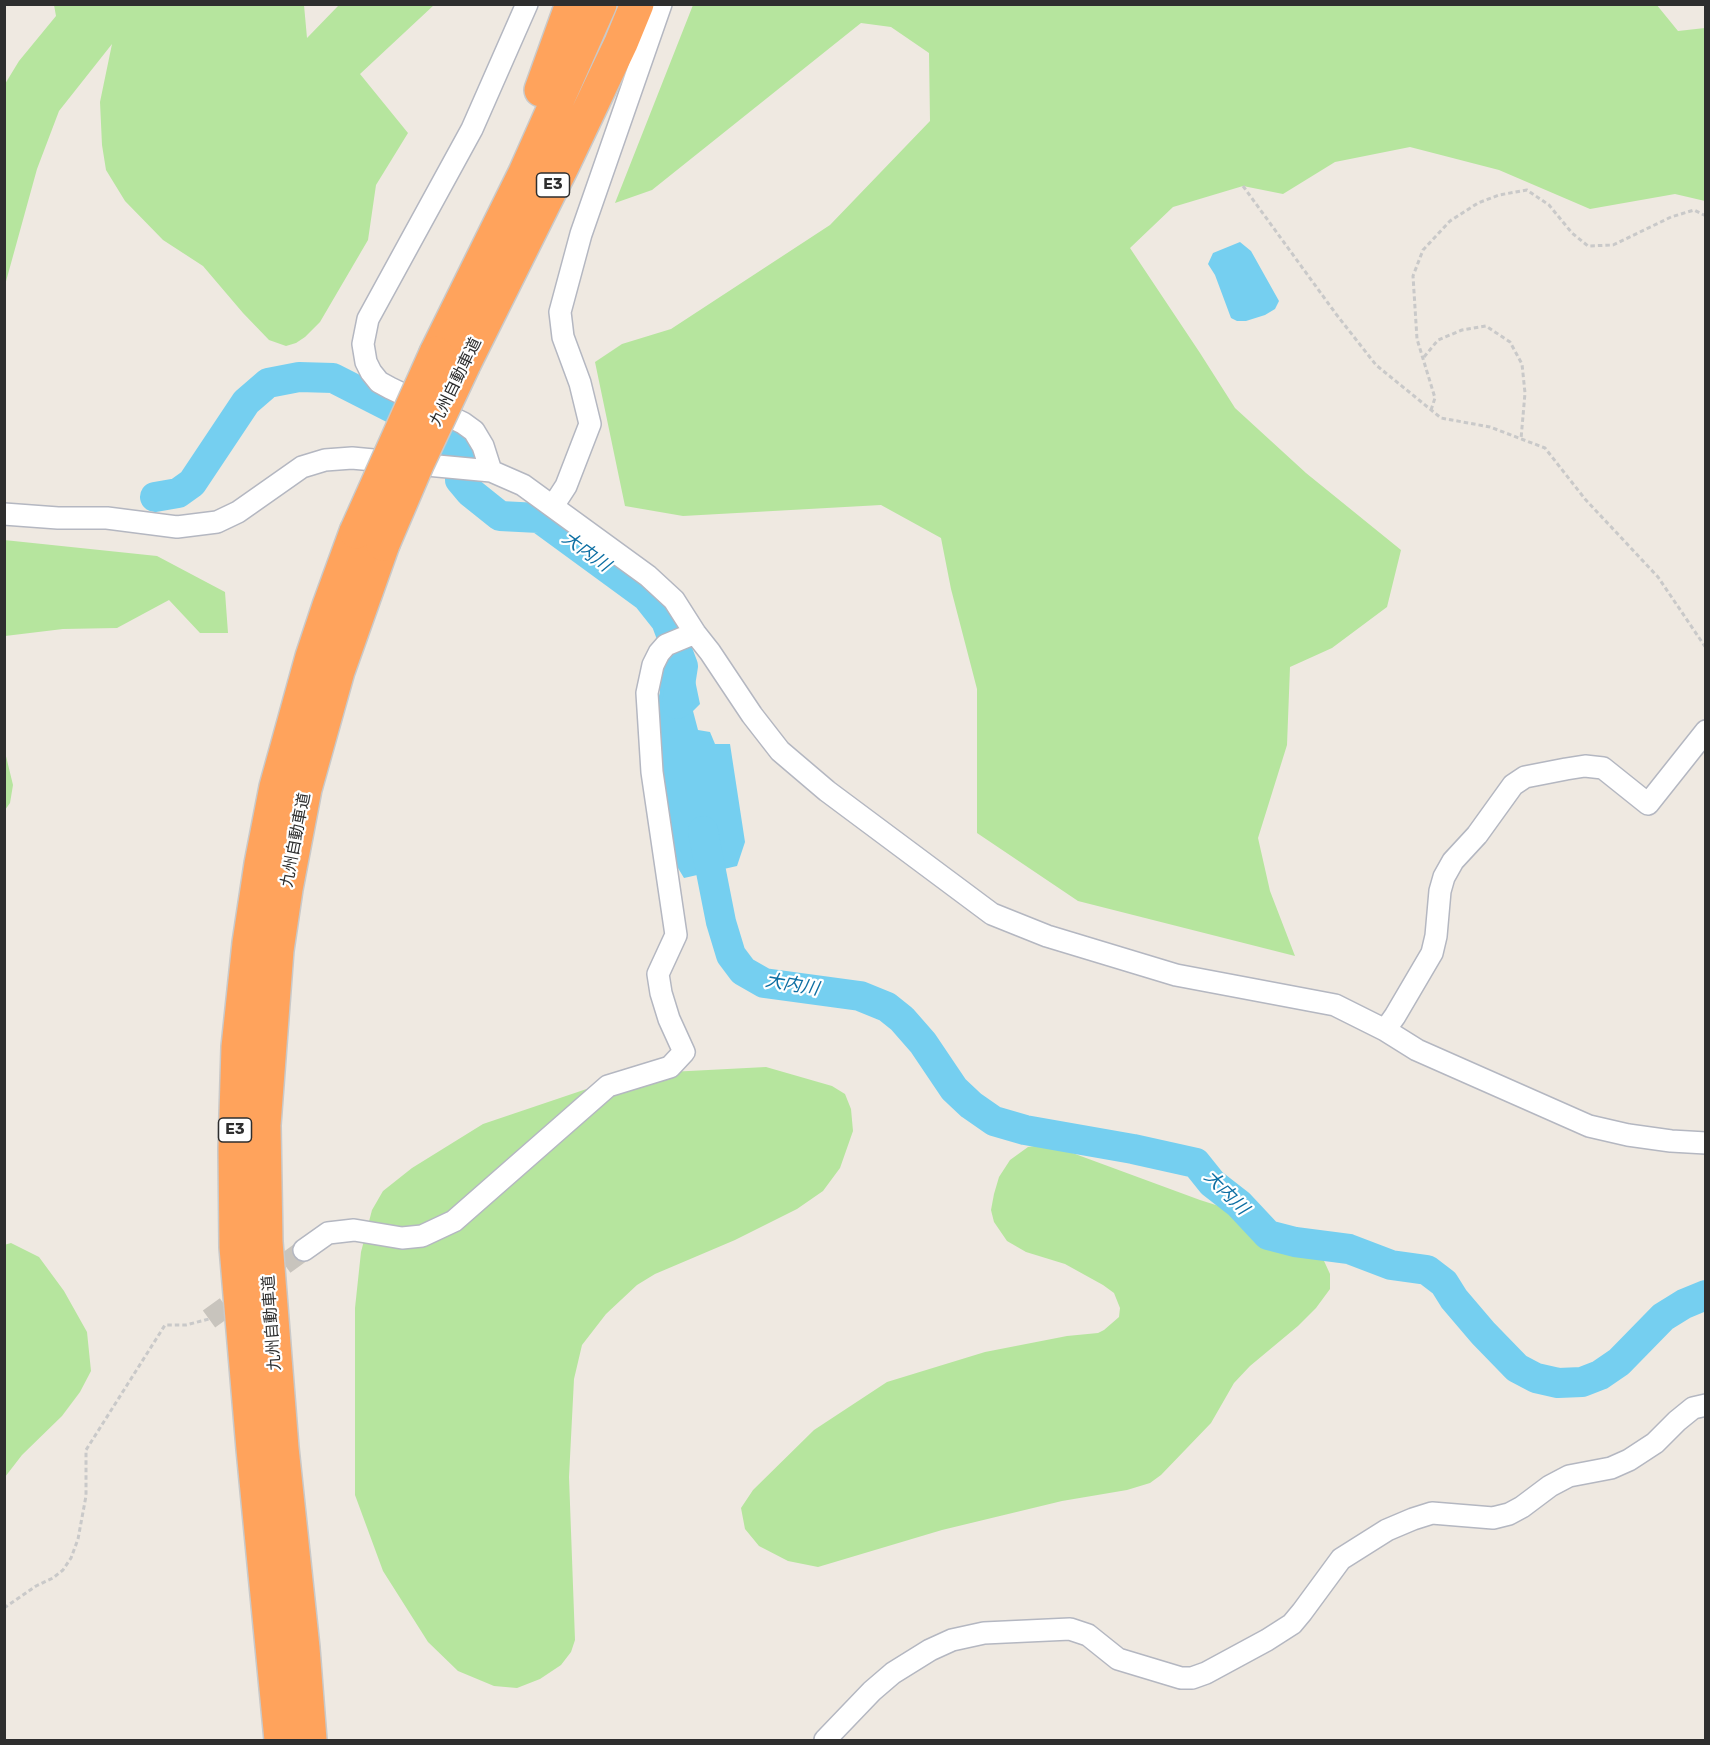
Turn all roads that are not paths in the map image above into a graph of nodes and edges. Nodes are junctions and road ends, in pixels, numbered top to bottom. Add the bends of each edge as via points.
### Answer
1 (527, 4) edge
2 (572, 4) edge
3 (600, 4) edge
4 (637, 4) edge
5 (661, 4) edge
6 (454, 316) junction
7 (450, 358) junction
8 (491, 471) junction
9 (553, 506) junction
10 (4, 514) edge
11 (370, 538) junction
12 (695, 633) junction
13 (1706, 731) edge
14 (1385, 1030) junction
15 (1706, 1143) edge
16 (304, 1250) tunnel mouth
17 (1706, 1405) edge
18 (281, 1740) edge
19 (310, 1740) edge
20 (825, 1740) edge

1 - 8 street via 472,129 368,320 363,344 366,362 380,382 474,431
2 - 6 highway
3 - 6 highway, 九州自動車道 / E3 via 525,173
4 - 7 highway, 九州自動車道 / E3 via 563,165
5 - 9 street via 581,234 560,312 563,337 590,424 566,486
6 - 7 highway, 九州自動車道 / E3
7 - 11 highway, 九州自動車道 / E3, bridge via 418,462
8 - 9 street via 523,485
8 - 10 street via 352,458 325,460 302,467 238,512 217,522 177,527 107,518
9 - 12 street via 648,576 674,600
11 - 18 highway, 九州自動車道 / E3 via 328,606 276,787 250,932 238,1047 237,1247 252,1449
11 - 19 highway, 九州自動車道 / E3 via 305,789 286,889 277,950 264,1125 266,1242
12 - 14 street via 780,751 827,791 992,914 1047,936 1176,975 1335,1005
12 - 16 street via 666,645 659,653 646,693 652,772 676,935 658,974 669,1019 684,1052 670,1067 608,1086 454,1221 422,1236 402,1238 354,1230 328,1233
13 - 14 street via 1648,804 1603,768 1566,769 1525,777 1513,785 1444,877 1432,953
14 - 15 street via 1417,1050 1589,1126 1671,1141
17 - 20 street via 1693,1408 1655,1443 1629,1460 1569,1476 1509,1514 1493,1518 1432,1513 1387,1530 1341,1558 1292,1623 1192,1678 1118,1659 1088,1635 1070,1629 984,1633 952,1640 893,1673

